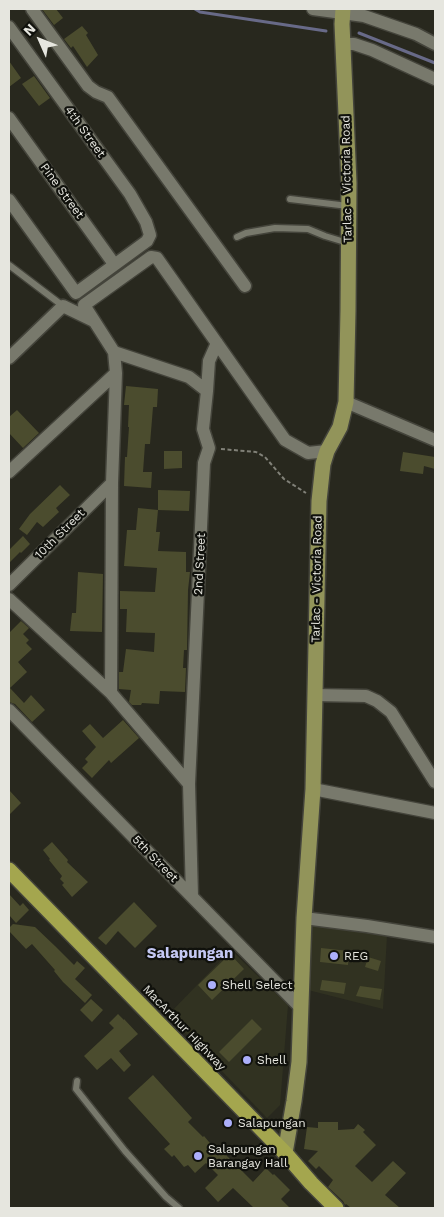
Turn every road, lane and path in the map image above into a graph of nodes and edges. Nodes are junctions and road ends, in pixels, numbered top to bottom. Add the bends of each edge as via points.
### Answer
1 (32, 9) edge
2 (313, 9) edge
3 (343, 11) edge
4 (10, 32) edge
5 (343, 44) junction
6 (435, 44) edge
7 (435, 79) edge
8 (9, 118) edge
9 (290, 199) dead end
10 (9, 200) edge
11 (349, 206) junction
12 (237, 237) dead end
13 (349, 243) junction
14 (114, 264) junction
15 (9, 265) edge
16 (245, 286) dead end
17 (63, 306) junction
18 (94, 322) junction
19 (217, 343) junction
20 (114, 352) junction
21 (9, 358) edge
22 (116, 373) junction
23 (207, 391) junction
24 (346, 402) junction
25 (435, 440) edge
26 (209, 448) junction
27 (326, 451) junction
28 (9, 472) edge
29 (112, 483) junction
30 (319, 501) junction
31 (9, 586) edge
32 (9, 599) edge
33 (111, 693) junction
34 (315, 695) junction
35 (9, 710) edge
36 (435, 782) edge
37 (189, 784) junction
38 (313, 789) junction
39 (435, 813) edge
40 (9, 870) edge
41 (192, 896) junction
42 (304, 918) junction
43 (435, 937) edge
44 (301, 1008) junction
45 (76, 1081) dead end
46 (285, 1153) junction
47 (179, 1208) edge
48 (336, 1208) edge

1 - 16 street via 88,86 108,97
2 - 3 street
3 - 5 main road, Tarlac - Victoria Road
3 - 6 street via 416,34
4 - 14 street, 4th Street via 130,194 149,229 147,241
5 - 7 street via 372,50
5 - 11 main road, Tarlac - Victoria Road
8 - 14 street, Pine Street
9 - 11 lane
10 - 14 street via 76,293
11 - 13 main road, Tarlac - Victoria Road
12 - 13 lane via 275,228 308,229
13 - 24 main road, Tarlac - Victoria Road
15 - 17 lane
17 - 18 street
17 - 21 street
18 - 19 street via 84,305 151,257 156,258
18 - 20 street
19 - 23 street, 2nd Street via 209,361
19 - 27 street via 286,440 308,452
20 - 22 street
20 - 23 street via 189,378
22 - 28 street
22 - 29 street
23 - 26 street, 2nd Street via 204,429
24 - 25 street
24 - 27 main road, Tarlac - Victoria Road via 340,427
26 - 30 path via 256,452 265,457 284,479
26 - 37 street, 2nd Street via 204,463
27 - 30 main road, Tarlac - Victoria Road
29 - 31 street, 10th Street
29 - 33 street
30 - 34 main road, Tarlac - Victoria Road
32 - 33 street
33 - 37 street
34 - 36 street via 366,696 377,700 391,712
34 - 38 main road, Tarlac - Victoria Road
35 - 41 street, 5th Street
37 - 41 street, 2nd Street
38 - 39 street
38 - 42 main road, Tarlac - Victoria Road
40 - 46 highway, MacArthur Highway
41 - 44 street, 5th Street
42 - 43 street
42 - 44 main road, Tarlac - Victoria Road
44 - 46 main road, Tarlac - Victoria Road via 297,1079
45 - 47 lane via 76,1089 125,1151
46 - 48 highway, MacArthur Highway

